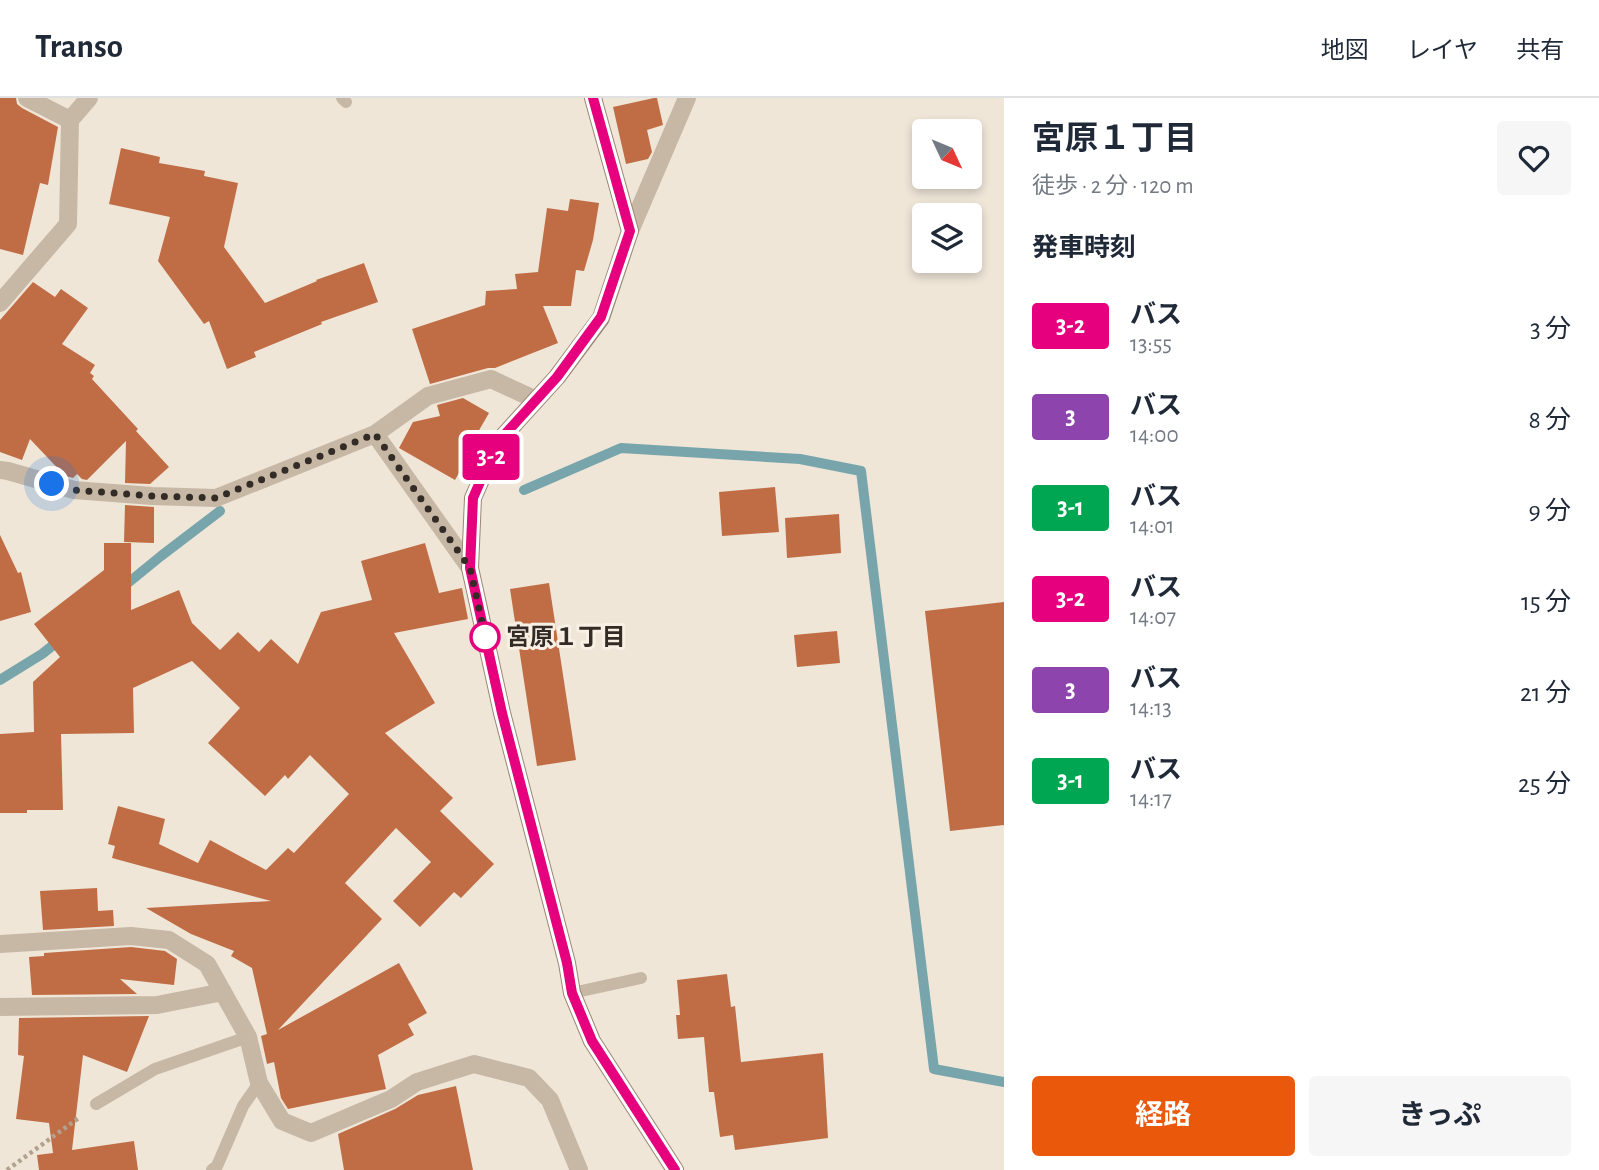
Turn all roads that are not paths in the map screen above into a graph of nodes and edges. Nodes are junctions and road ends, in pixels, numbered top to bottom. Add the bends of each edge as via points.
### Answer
1 (27, 98) edge
2 (89, 98) edge
3 (593, 98) edge
4 (687, 98) edge
5 (70, 120) junction
6 (630, 231) junction
7 (0, 303) edge
8 (536, 400) junction
9 (375, 434) junction
10 (0, 470) edge
11 (470, 568) junction
12 (0, 944) edge
13 (641, 978) dead end
14 (223, 992) junction
15 (572, 993) junction
16 (0, 1007) edge
17 (248, 1037) junction
18 (259, 1083) junction
19 (96, 1104) road end
20 (212, 1170) edge
21 (579, 1170) edge
22 (675, 1170) edge

1 - 5 street
2 - 5 street
3 - 6 street
4 - 6 street
5 - 7 street via 68,225
6 - 8 street via 601,317
8 - 9 street via 491,379 428,396
8 - 11 street via 497,443 473,498
9 - 10 street via 216,498 74,490
9 - 11 street
11 - 15 street
12 - 14 street via 131,936 169,940 207,964
13 - 15 lane
14 - 16 street via 157,1005
14 - 17 street
15 - 22 street via 592,1041
17 - 18 street
17 - 19 lane via 155,1069
18 - 20 lane
18 - 21 street via 282,1121 311,1133 391,1100 417,1082 474,1064 529,1078 550,1100

